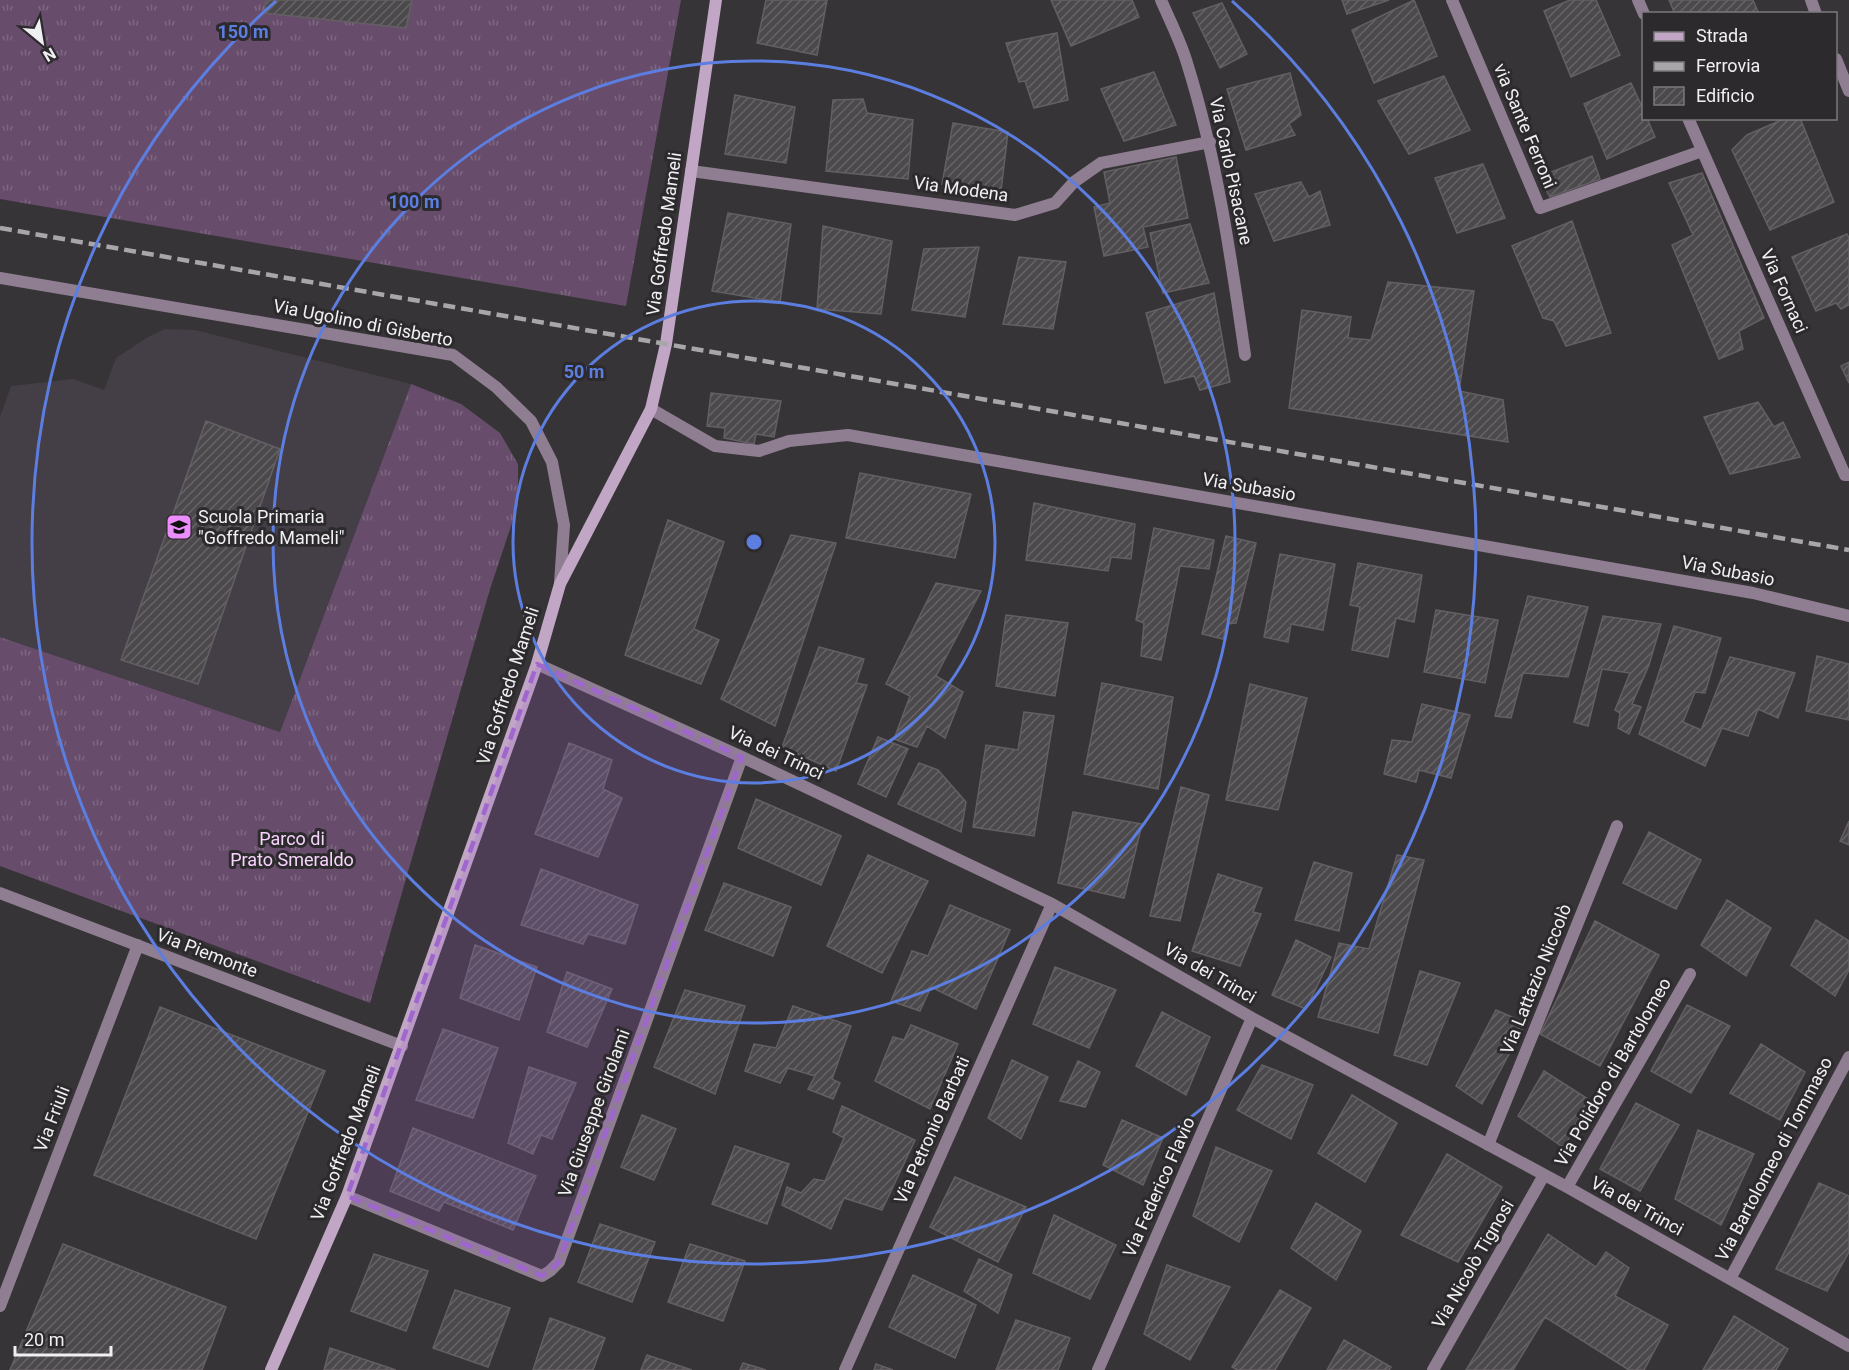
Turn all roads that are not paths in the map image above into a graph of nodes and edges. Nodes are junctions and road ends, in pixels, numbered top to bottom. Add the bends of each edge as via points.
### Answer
1 (716, 0) edge
2 (1161, 0) edge
3 (1452, 0) edge
4 (1837, 61) edge
5 (1849, 91) edge
6 (1689, 120) edge
7 (1210, 142) junction
8 (1702, 151) junction
9 (691, 171) junction
10 (0, 278) edge
11 (1245, 356) dead end
12 (651, 409) junction
13 (1849, 475) edge
14 (560, 584) junction
15 (1849, 616) edge
16 (537, 664) junction
17 (742, 757) junction
18 (1617, 826) dead end
19 (0, 892) edge
20 (1052, 904) junction
21 (138, 945) junction
22 (1690, 974) dead end
23 (1252, 1018) junction
24 (402, 1046) junction
25 (1849, 1057) edge
26 (1488, 1145) junction
27 (1544, 1175) junction
28 (1567, 1187) junction
29 (347, 1196) junction
30 (1730, 1279) junction
31 (0, 1305) edge
32 (1849, 1346) edge
33 (271, 1370) edge
34 (845, 1370) edge
35 (1098, 1370) edge
36 (1433, 1370) edge

1 - 9 main road, Via Goffredo Mameli
2 - 7 street, Via Carlo Pisacane via 1186,61
3 - 8 street, via Sante Ferroni via 1540,208
4 - 5 street
6 - 8 street, Via Fornaci
7 - 9 street, Via Modena via 1101,164 1074,182 1055,204 1016,215
7 - 11 street, Via Carlo Pisacane
8 - 13 street, Via Fornaci via 1845,474
9 - 12 main road, Via Goffredo Mameli via 666,344
10 - 14 street, Via Ugolino di Gisberto via 453,355 496,387 531,421 552,462 564,525
12 - 14 main road, Via Goffredo Mameli
12 - 15 street, Via Subasio via 715,446 759,451 789,441 848,435 1753,593
14 - 16 main road, Via Goffredo Mameli
16 - 17 street, Via dei Trinci
16 - 24 main road, Via Goffredo Mameli
17 - 20 street, Via dei Trinci
17 - 29 street, Via Giuseppe Girolami via 559,1262 542,1276
18 - 26 street, Via Lattazio Niccolò
19 - 21 street, Via Piemonte
20 - 23 street, Via dei Trinci
20 - 34 street, Via Petronio Barbati
21 - 24 street, Via Piemonte
21 - 31 street, Via Friuli
22 - 28 street, Via Polidoro di Bartolomeo
23 - 26 street, Via dei Trinci
23 - 35 street, Via Federico Flavio
24 - 29 main road, Via Goffredo Mameli
25 - 30 street, Via Bartolomeo di Tommaso
26 - 27 street, Via dei Trinci
27 - 28 street, Via dei Trinci
27 - 36 street, Via Nicolò Tignosi
28 - 30 street, Via dei Trinci
29 - 33 main road, Via Goffredo Mameli
30 - 32 street, Via dei Trinci

